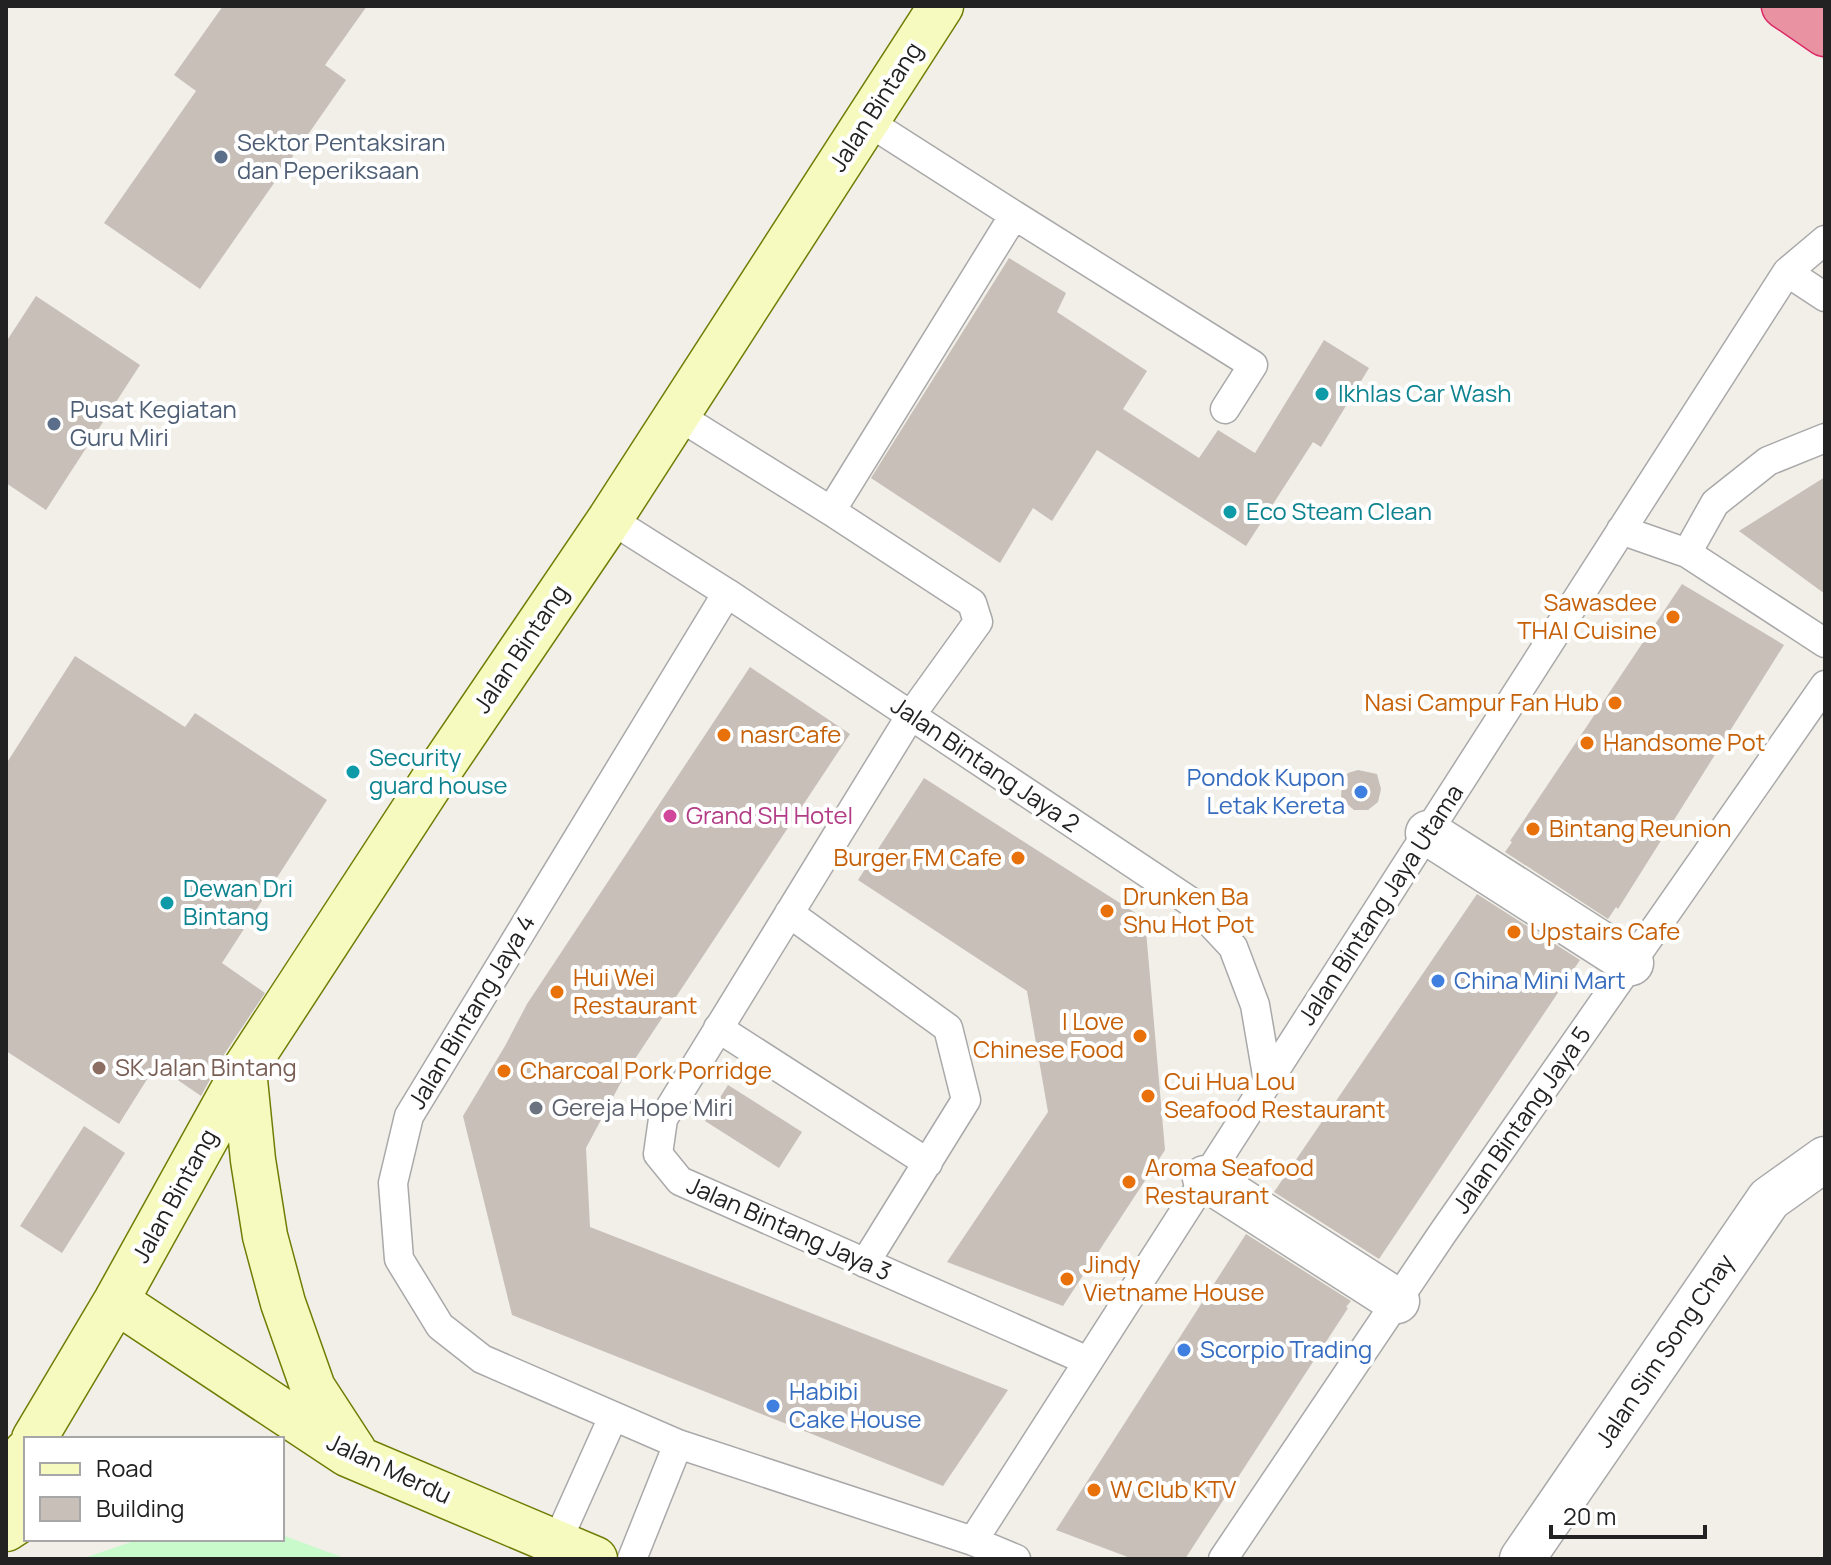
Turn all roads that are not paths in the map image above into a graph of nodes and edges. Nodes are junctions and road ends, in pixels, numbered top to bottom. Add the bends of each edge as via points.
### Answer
1 (941, 6) edge
2 (1784, 6) edge
3 (1825, 34) edge
4 (867, 121) junction
5 (1014, 215) junction
6 (1825, 240) edge
7 (1787, 272) junction
8 (1825, 297) edge
9 (1225, 409) dead end
10 (677, 415) junction
11 (1825, 438) edge
12 (831, 511) junction
13 (610, 519) junction
14 (1621, 530) junction
15 (1687, 553) junction
16 (727, 593) junction
17 (1825, 643) edge
18 (1825, 685) edge
19 (911, 715) junction
20 (1428, 833) junction
21 (789, 913) junction
22 (1631, 963) junction
23 (718, 1028) junction
24 (244, 1070) junction
25 (1268, 1081) junction
26 (1825, 1159) edge
27 (928, 1163) junction
28 (1205, 1178) junction
29 (865, 1263) junction
30 (116, 1301) junction
31 (1397, 1301) junction
32 (1088, 1361) junction
33 (613, 1417) junction
34 (35, 1437) edge
35 (678, 1444) junction
36 (284, 1451) edge
37 (24, 1455) edge
38 (353, 1457) junction
39 (6, 1486) edge
40 (24, 1517) edge
41 (6, 1529) edge
42 (973, 1541) junction
43 (576, 1551) edge
44 (632, 1559) edge
45 (1016, 1559) edge
46 (1223, 1559) edge
47 (1522, 1559) edge

1 - 4 main road, Jalan Bintang
2 - 3 highway
4 - 5 lane
4 - 10 main road, Jalan Bintang
5 - 9 lane via 1253,365
5 - 12 lane
6 - 7 lane, Jalan Bintang Jaya Utama
7 - 8 lane
7 - 14 lane, Jalan Bintang Jaya Utama
10 - 12 lane
10 - 13 main road, Jalan Bintang
11 - 15 lane via 1768,461 1715,503
12 - 19 lane, Jalan Bintang Jaya 3 via 972,603 978,622
13 - 16 lane, Jalan Bintang Jaya 2
13 - 24 main road, Jalan Bintang
14 - 15 lane
14 - 20 lane, Jalan Bintang Jaya Utama
15 - 17 lane
16 - 19 lane, Jalan Bintang Jaya 2
16 - 33 lane, Jalan Bintang Jaya 4 via 409,1116 393,1183 399,1259 440,1326 482,1359
18 - 22 lane, Jalan Bintang Jaya 5
19 - 21 lane, Jalan Bintang Jaya 3
19 - 25 lane, Jalan Bintang Jaya 2 via 1191,902 1233,947 1255,1005
20 - 22 street
20 - 25 lane, Jalan Bintang Jaya Utama
21 - 23 lane, Jalan Bintang Jaya 3
21 - 27 lane via 948,1028 966,1100
22 - 31 lane, Jalan Bintang Jaya 5
23 - 27 lane
23 - 29 lane, Jalan Bintang Jaya 3 via 663,1119 658,1154 680,1181
24 - 30 main road, Jalan Bintang
24 - 38 main road via 265,1236 283,1303 313,1388
25 - 28 lane, Jalan Bintang Jaya Utama
26 - 47 street, Jalan Sim Song Chay via 1769,1199
27 - 29 lane
28 - 31 street
28 - 32 lane, Jalan Bintang Jaya Utama
29 - 32 lane, Jalan Bintang Jaya 3
30 - 34 main road, Jalan Bintang
30 - 38 main road, Jalan Merdu
31 - 46 lane, Jalan Bintang Jaya 5
32 - 42 lane, Jalan Bintang Jaya Utama
33 - 35 lane, Jalan Bintang Jaya 4
33 - 43 lane
35 - 42 lane, Jalan Bintang Jaya 4
35 - 44 lane
36 - 38 main road
37 - 39 main road
38 - 43 main road, Jalan Merdu
40 - 41 main road
42 - 45 lane

